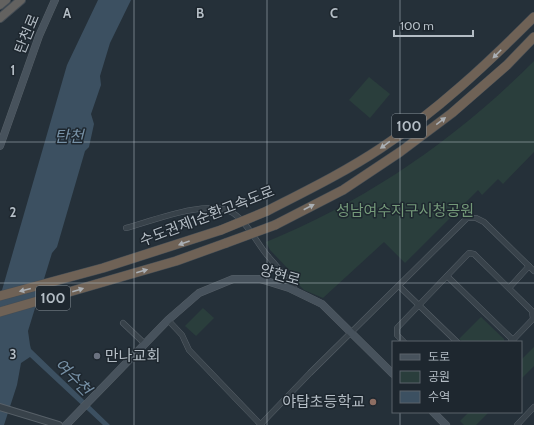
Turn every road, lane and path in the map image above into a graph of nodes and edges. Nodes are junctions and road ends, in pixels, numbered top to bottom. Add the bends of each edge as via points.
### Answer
1 (6, 0) edge
2 (21, 0) edge
3 (55, 0) edge
4 (0, 5) edge
5 (534, 17) edge
6 (0, 18) edge
7 (534, 37) edge
8 (0, 146) edge
9 (126, 228) dead end
10 (529, 266) junction
11 (534, 271) edge
12 (447, 276) junction
13 (399, 286) junction
14 (509, 288) junction
15 (296, 292) junction
16 (0, 296) edge
17 (419, 305) junction
18 (0, 312) edge
19 (168, 320) junction
20 (123, 323) dead end
21 (351, 333) junction
22 (403, 341) edge
23 (456, 341) edge
24 (512, 341) edge
25 (145, 344) junction
26 (392, 373) edge
27 (0, 407) edge
28 (534, 407) edge
29 (433, 413) edge
30 (261, 424) edge
31 (59, 425) edge
32 (66, 425) edge
33 (446, 425) edge
34 (517, 425) edge

1 - 4 highway
2 - 6 highway
3 - 8 main road, 탄천로 via 39,36
5 -> 16 highway, 수도권제1순환고속도로 / 100, bridge via 491,60 434,108 382,147 330,179 267,211 221,230 103,268
18 -> 7 highway, 수도권제1순환고속도로 / 100, bridge via 176,261 275,225 343,190 452,113 507,65
9 - 15 street via 200,208 223,209 233,213 256,238 266,254 284,272
10 - 11 street
10 - 13 street via 480,219 472,217 463,221
10 - 14 street
12 - 14 street via 468,253 474,254
12 - 17 street
12 - 24 street
13 - 17 street
13 - 21 street
14 - 24 street via 532,311 533,319
15 - 19 main road, 양현로 via 260,279 233,279 198,293
15 - 21 main road, 양현로 via 322,304
17 - 22 street via 396,328 396,335
17 - 23 street
19 - 25 main road, 양현로
19 - 30 street via 182,335 189,350
20 - 25 street
21 - 26 main road, 양현로
21 - 30 street
25 - 32 main road, 양현로
27 - 31 street
28 - 34 street
29 - 33 main road

